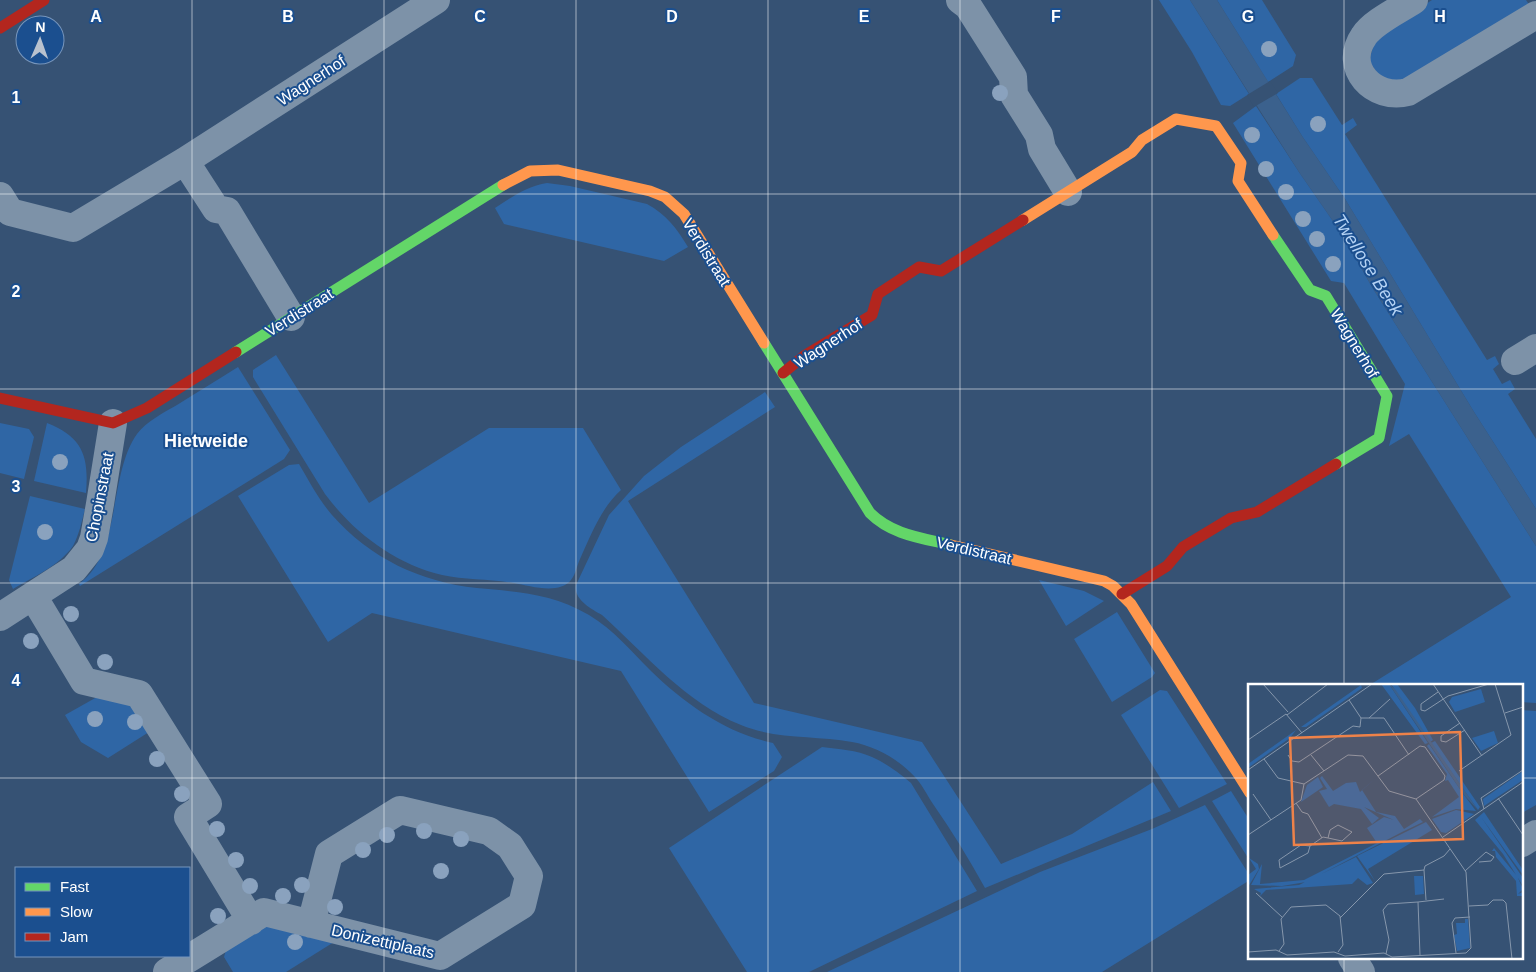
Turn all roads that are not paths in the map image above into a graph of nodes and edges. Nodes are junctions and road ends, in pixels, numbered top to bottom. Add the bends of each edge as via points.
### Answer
1 (44, 0) edge
2 (436, 0) edge
3 (960, 0) edge
4 (1414, 0) edge
5 (1536, 15) edge
6 (0, 28) edge
7 (185, 161) junction
8 (1068, 192) junction
9 (0, 196) edge
10 (291, 316) junction
11 (783, 373) junction
12 (0, 398) edge
13 (113, 423) junction
14 (1122, 594) junction
15 (33, 596) junction
16 (0, 617) edge
17 (1248, 790) edge
18 (1536, 834) edge
19 (1524, 842) edge
20 (251, 921) junction
21 (311, 924) junction
22 (1353, 960) edge
23 (167, 972) edge
24 (1361, 972) edge

1 - 6 street
2 - 7 street, Wagnerhof
3 - 8 street via 968,6 1013,77 1014,95 1039,134 1042,148
4 - 5 street via 1375,25 1360,42 1357,57 1360,71 1378,91 1408,92
7 - 9 street, Wagnerhof via 73,228 10,212
7 - 10 street via 216,209 227,211
8 - 11 street, Wagnerhof via 941,271 919,268 878,294 872,315 804,356
8 - 14 street, Wagnerhof via 1132,152 1142,140 1176,119 1216,126 1241,163 1238,181 1310,290 1326,296 1387,396 1379,438 1258,512 1231,518 1191,542 1167,566
10 - 11 street, Verdistraat via 517,177 530,171 558,170 650,192 675,203
10 - 13 street, Verdistraat via 147,408
11 - 14 street, Verdistraat via 866,508 888,528 1104,581
12 - 13 street
13 - 15 street, Chopinstraat via 90,549 74,569
14 - 17 street, Verdistraat
15 - 16 street, Chopinstraat
15 - 20 street via 84,681 139,694 208,804 188,817
18 - 19 street
20 - 21 street, Donizettiplaats via 264,912
20 - 23 street, Donizettiplaats
21 - 21 street, Donizettiplaats via 440,956 522,905 529,876 510,846 489,831 400,810 329,854
22 - 24 street

